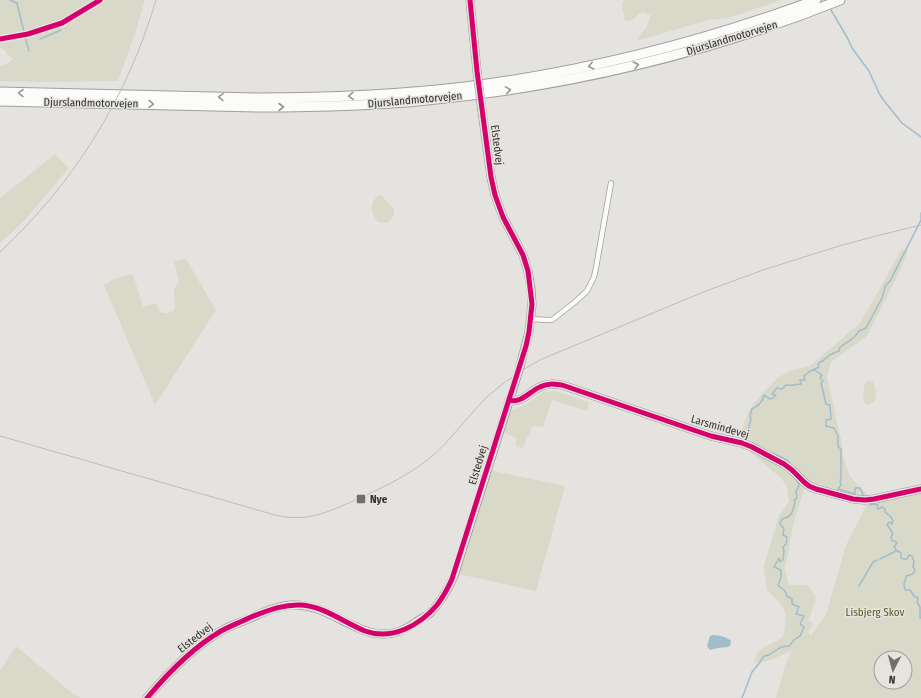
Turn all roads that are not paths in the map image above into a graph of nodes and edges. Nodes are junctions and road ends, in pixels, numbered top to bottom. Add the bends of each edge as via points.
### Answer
1 (470, 0) edge
2 (816, 0) edge
3 (840, 0) edge
4 (0, 92) edge
5 (0, 101) edge
6 (611, 183) dead end
7 (531, 319) junction
8 (509, 400) junction
9 (921, 489) edge
10 (147, 698) edge

1 - 7 street, Elstedvej, bridge via 491,177 503,216 523,255 528,271
2 -> 4 highway, Djurslandmotorvejen via 680,44 547,75 466,87 296,98
5 -> 3 highway, Djurslandmotorvejen via 297,107 387,104 466,96 578,78 683,53 778,24
6 - 7 street via 594,277 587,291 552,320
7 - 8 street, Elstedvej via 526,346
8 - 9 street, Larsmindevej via 513,402 522,399 547,384 562,385 711,436 742,442 784,464 816,489 865,500
8 - 10 street, Elstedvej via 454,576 438,604 428,614 406,629 380,634 365,631 313,607 290,605 267,611 222,630 209,639 173,668

